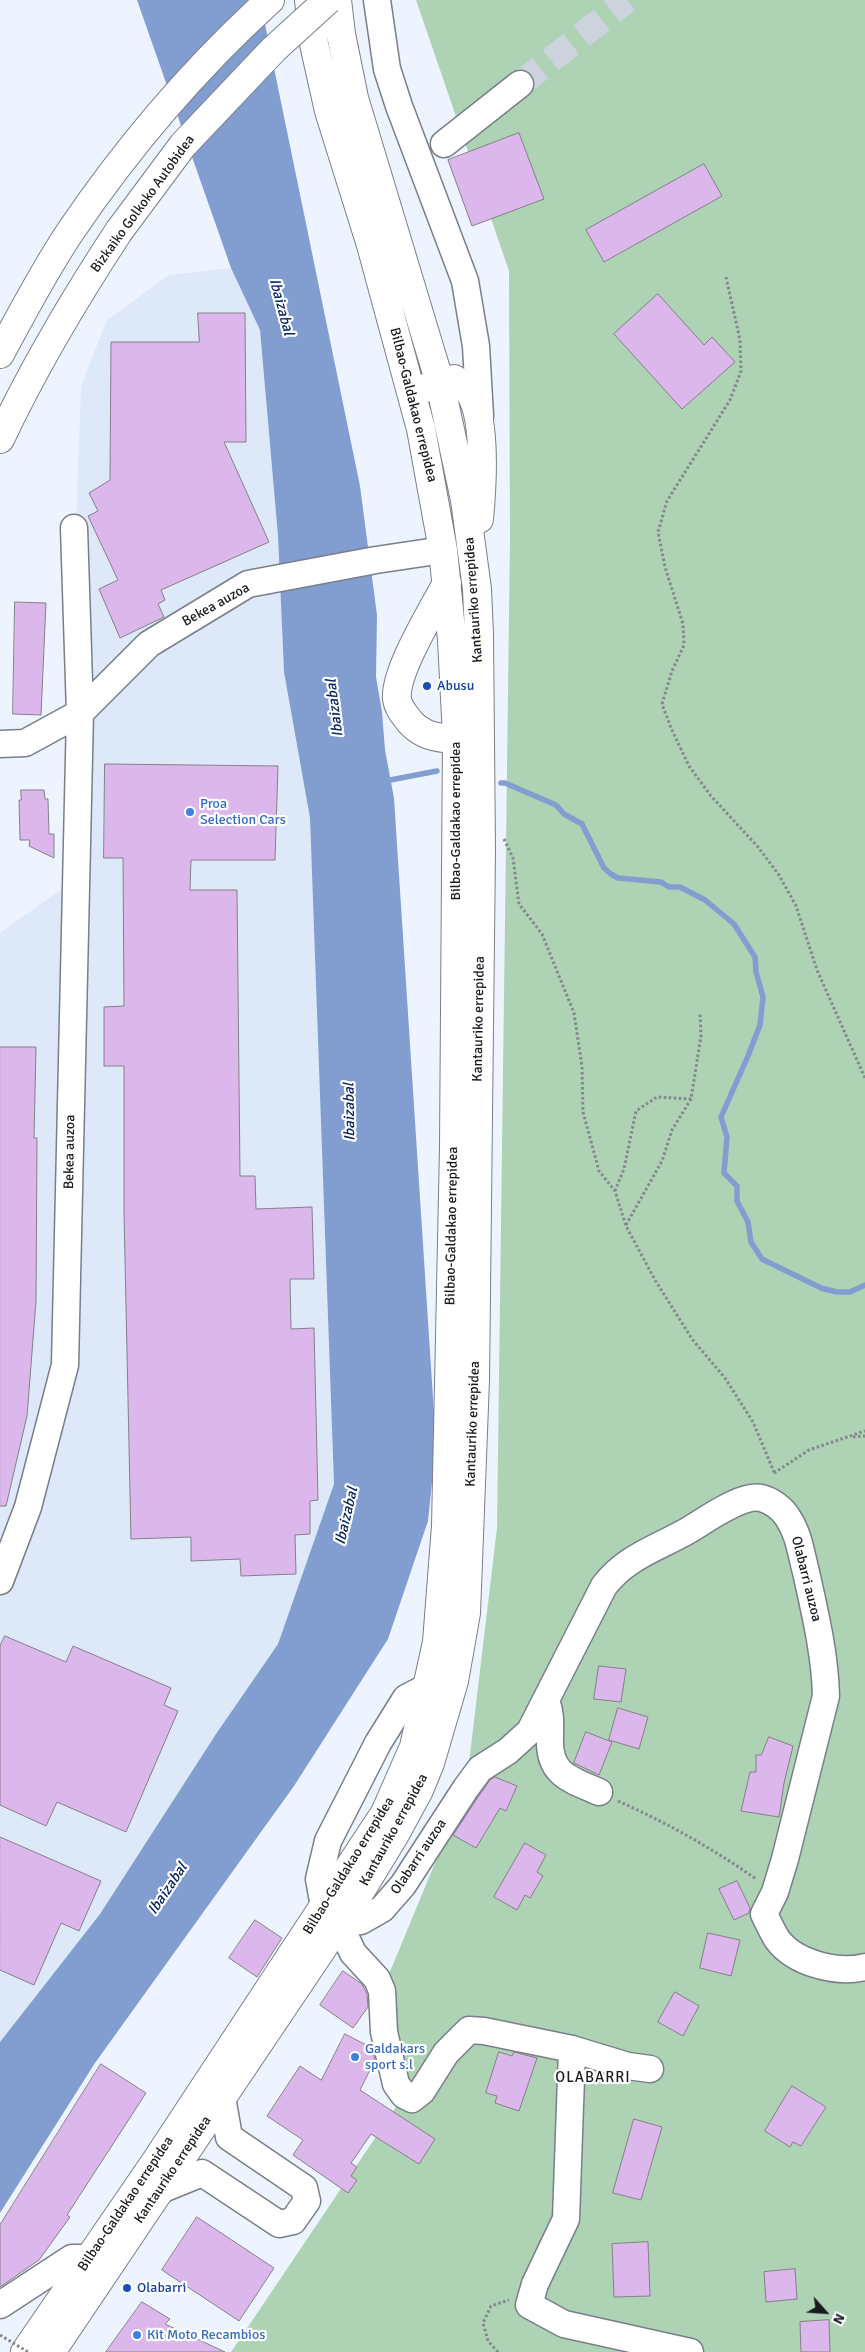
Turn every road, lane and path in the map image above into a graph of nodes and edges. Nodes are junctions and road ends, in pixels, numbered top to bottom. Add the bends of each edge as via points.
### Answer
1 (270, 0) edge
2 (309, 0) edge
3 (328, 0) edge
4 (337, 0) edge
5 (377, 0) edge
6 (520, 84) tunnel mouth
7 (444, 144) dead end
8 (726, 277) dead end
9 (476, 346) junction
10 (0, 354) edge
11 (447, 381) junction
12 (412, 392) junction
13 (480, 427) junction
14 (0, 439) edge
15 (74, 528) dead end
16 (443, 550) junction
17 (474, 568) junction
18 (447, 583) junction
19 (80, 713) junction
20 (468, 736) junction
21 (0, 744) edge
22 (503, 836) dead end
23 (700, 1014) dead end
24 (865, 1078) edge
25 (690, 1099) junction
26 (615, 1191) junction
27 (626, 1226) junction
28 (865, 1432) edge
29 (865, 1436) edge
30 (849, 1437) junction
31 (774, 1472) junction
32 (760, 1498) junction
33 (0, 1581) edge
34 (429, 1686) junction
35 (547, 1703) junction
36 (599, 1792) joint
37 (775, 1892) junction
38 (332, 1915) junction
39 (865, 1967) edge
40 (572, 2049) junction
41 (650, 2069) dead end
42 (222, 2097) junction
43 (158, 2191) junction
44 (89, 2258) junction
45 (0, 2304) edge
46 (529, 2305) junction
47 (0, 2335) edge
48 (43, 2351) edge
49 (498, 2352) edge
50 (690, 2352) edge

1 - 10 highway via 225,43 156,119 111,176 41,278
2 - 12 highway, Bilbao-Galdakao errepidea via 314,44 329,110
3 - 14 highway, Bizkaiko Golkoko Autobidea, bridge via 268,56 183,145 119,231 74,300
4 - 11 highway, Bilbao-Galdakao errepidea via 354,98
5 - 9 street via 387,69 408,134 465,281
6 - 7 street
8 - 24 path via 740,340 741,371 730,400 667,501 658,532 683,624 684,644 662,704 689,766 784,882
9 - 11 street via 470,361
9 - 13 street
11 - 12 highway
11 - 13 highway via 468,389
11 - 17 highway, Kantauriko errepidea
12 - 16 highway, Bilbao-Galdakao errepidea
13 - 17 highway via 481,494
15 - 19 street, Bekea auzoa
16 - 18 highway, Bilbao-Galdakao errepidea
16 - 19 street, Bekea auzoa via 248,584 149,644
17 - 20 highway, Kantauriko errepidea via 480,634
18 - 20 highway, Bilbao-Galdakao errepidea via 452,640
18 - 20 highway via 410,654 399,680 397,699 415,728 445,738
19 - 21 street, Bekea auzoa via 25,743
19 - 33 street, Bekea auzoa via 66,1365 28,1507
20 - 34 highway, Bilbao-Galdakao errepidea via 454,1147 446,1526 437,1642
20 - 38 highway, Kantauriko errepidea via 481,860 475,1380 466,1613 454,1681 419,1790 394,1836
22 - 26 path via 512,858 519,904 542,934 574,1012 582,1067 583,1112 599,1171
23 - 25 path via 701,1036
25 - 26 path via 657,1097 636,1111 624,1169
25 - 27 path via 672,1130 662,1161
26 - 27 path
27 - 31 path via 692,1339 725,1378 753,1422
28 - 30 path
29 - 30 path
30 - 31 path via 809,1450
31 - 32 path
32 - 35 street, Olabarri auzoa via 741,1500 671,1541 632,1559 614,1573 604,1586
32 - 37 street, Olabarri auzoa via 775,1504 788,1517 797,1537 826,1669 826,1696
34 - 38 highway, Bilbao-Galdakao errepidea via 414,1747 385,1813
34 - 38 street via 406,1698 378,1743 328,1841 319,1879
35 - 36 street via 551,1714 549,1751 554,1767 567,1778
35 - 38 street, Olabarri auzoa via 530,1731 508,1752 480,1769 403,1885 382,1910 361,1922
36 - 37 path via 716,1850
37 - 39 street, Olabarri auzoa via 764,1914 777,1939 792,1954 845,1970
38 - 40 street via 354,1953 377,1979 382,1991 384,2032 396,2084 404,2095 412,2099 422,2091 446,2053 469,2030
38 - 42 highway, Kantauriko errepidea
38 - 44 highway, Bilbao-Galdakao errepidea
40 - 41 street via 628,2066
40 - 46 street via 566,2219 535,2284
42 - 43 highway, Kantauriko errepidea
42 - 43 street via 229,2137 304,2188 307,2201 293,2221 279,2224 202,2173
43 - 48 highway, Kantauriko errepidea
44 - 45 street via 72,2258
44 - 48 highway, Bilbao-Galdakao errepidea
46 - 49 path via 506,2300 491,2306 483,2323 488,2341
46 - 50 street via 564,2324
47 - 48 path, bridge

